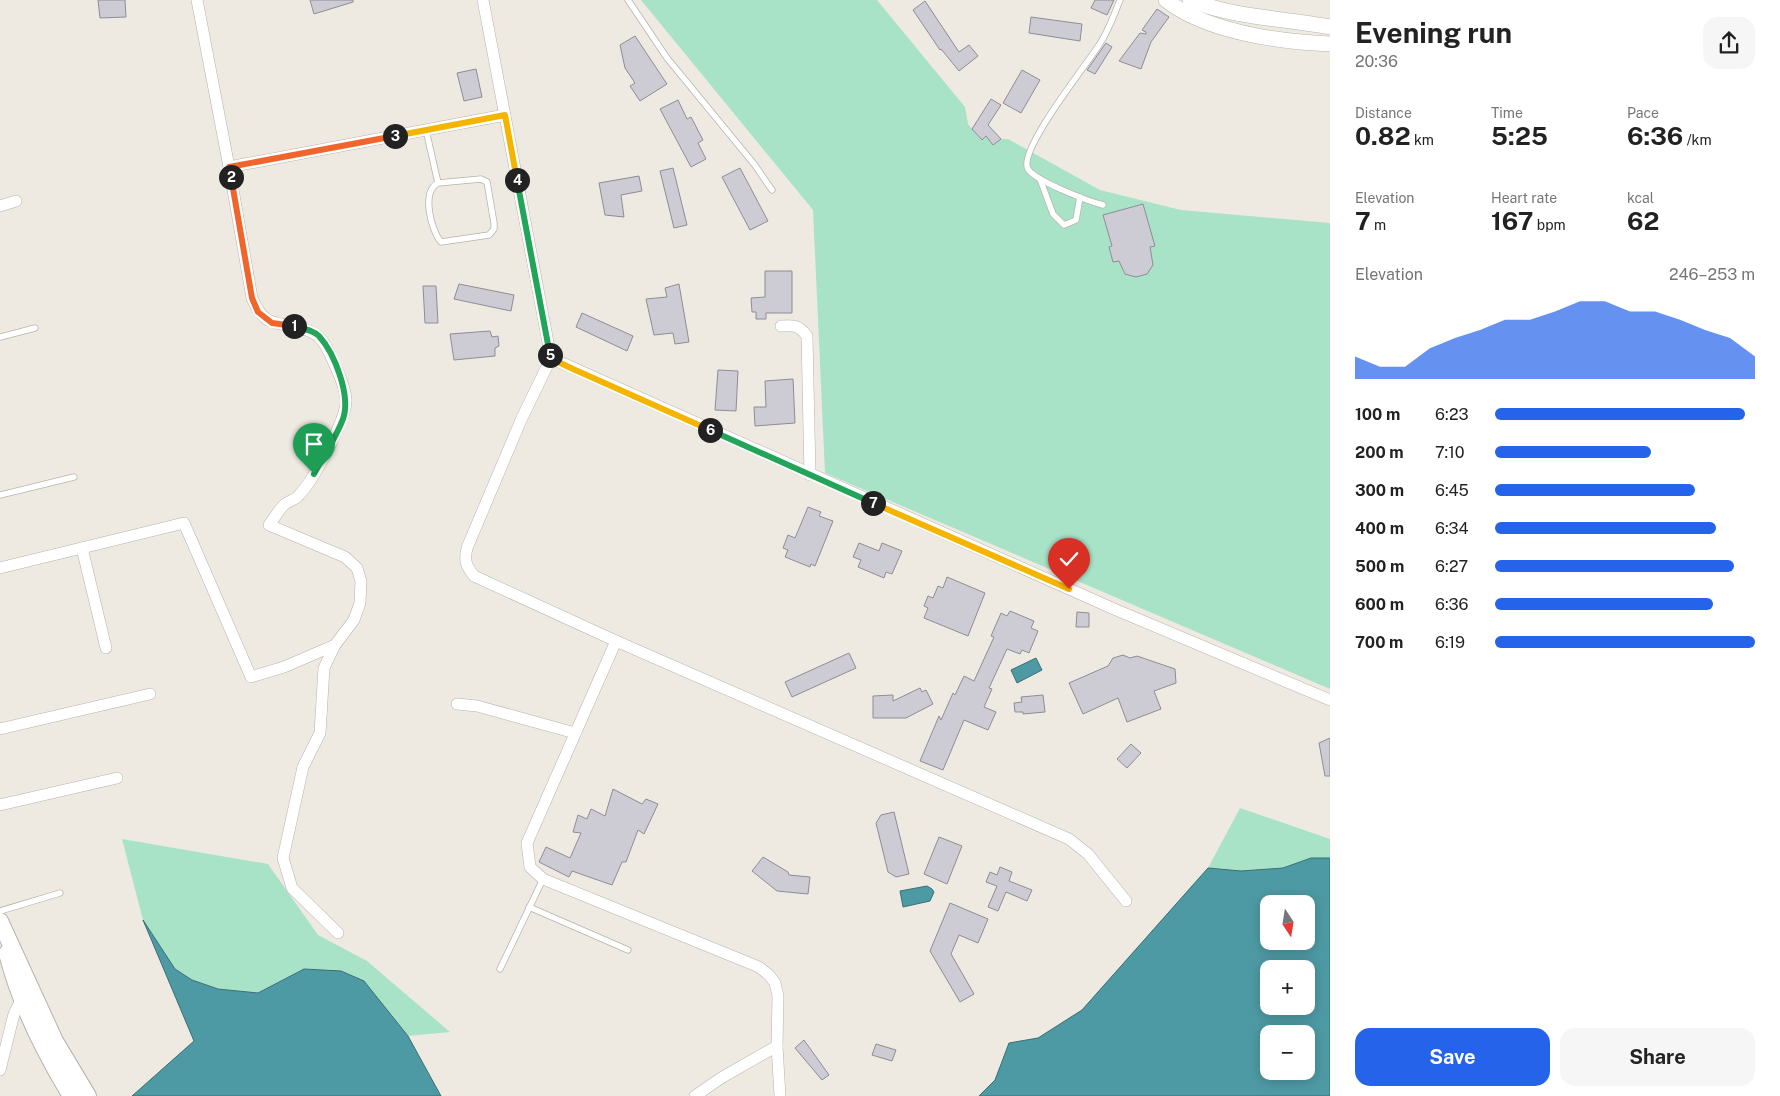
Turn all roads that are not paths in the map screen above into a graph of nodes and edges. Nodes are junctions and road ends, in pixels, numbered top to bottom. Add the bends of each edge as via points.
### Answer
1 (197, 0) edge
2 (483, 0) edge
3 (628, 0) edge
4 (1120, 0) edge
5 (1166, 0) edge
6 (1190, 0) edge
7 (1330, 27) edge
8 (1330, 44) edge
9 (505, 115) junction
10 (426, 130) junction
11 (229, 167) junction
12 (1040, 179) junction
13 (438, 183) junction
14 (772, 190) dead end
15 (1080, 197) junction
16 (16, 201) dead end
17 (1103, 205) dead end
18 (0, 206) edge
19 (781, 326) dead end
20 (35, 328) dead end
21 (0, 337) edge
22 (550, 358) junction
23 (810, 475) junction
24 (74, 477) dead end
25 (0, 495) edge
26 (82, 548) junction
27 (0, 568) edge
28 (616, 640) junction
29 (335, 645) junction
30 (106, 648) dead end
31 (150, 694) dead end
32 (1330, 700) edge
33 (457, 704) dead end
34 (0, 729) edge
35 (575, 733) junction
36 (117, 778) dead end
37 (0, 805) edge
38 (543, 879) junction
39 (60, 893) dead end
40 (1126, 901) dead end
41 (529, 907) junction
42 (0, 911) edge
43 (0, 921) edge
44 (0, 924) edge
45 (338, 933) dead end
46 (628, 950) dead end
47 (500, 969) dead end
48 (22, 998) junction
49 (777, 1046) junction
50 (62, 1069) junction
51 (0, 1070) edge
52 (71, 1096) edge
53 (88, 1096) edge
54 (696, 1096) edge
55 (780, 1096) edge

1 - 11 street
2 - 9 street
3 - 14 lane via 667,58
4 - 12 lane via 1100,44 1061,97 1028,154 1026,166
5 - 8 street via 1196,18 1236,32
6 - 7 street via 1235,14
9 - 10 street
9 - 22 street
10 - 11 street
10 - 13 lane
11 - 29 street via 250,288 258,312 272,323 290,325 318,335 342,381 346,400 343,419 304,489 284,505 269,525 344,557 356,568 361,581 360,603 354,620
12 - 15 lane
12 - 15 lane via 1053,214 1064,225 1076,220
13 - 13 lane via 428,198 435,234 441,242 488,235 494,229 487,182 481,179
15 - 17 lane
16 - 18 street
19 - 23 street via 796,325 807,336
20 - 21 lane
22 - 23 street
22 - 28 street via 521,420 465,559 474,576
23 - 32 street
24 - 25 lane
26 - 27 street
26 - 29 street via 184,522 251,677
26 - 30 street
28 - 35 street
28 - 40 street via 1069,840 1088,854
29 - 45 street via 324,668 320,733 303,767 283,858 292,888
31 - 34 street
33 - 35 street via 477,706
35 - 38 street via 526,843 530,867
36 - 37 street
38 - 41 lane
38 - 49 street via 759,967 770,975 778,996
39 - 42 lane
41 - 46 lane
41 - 47 lane
43 - 50 main road via 55,1041
44 - 48 main road via 11,970
48 - 50 main road via 37,1036
48 - 51 street via 14,1014
49 - 54 street
49 - 55 street
50 - 52 main road
50 - 53 main road

